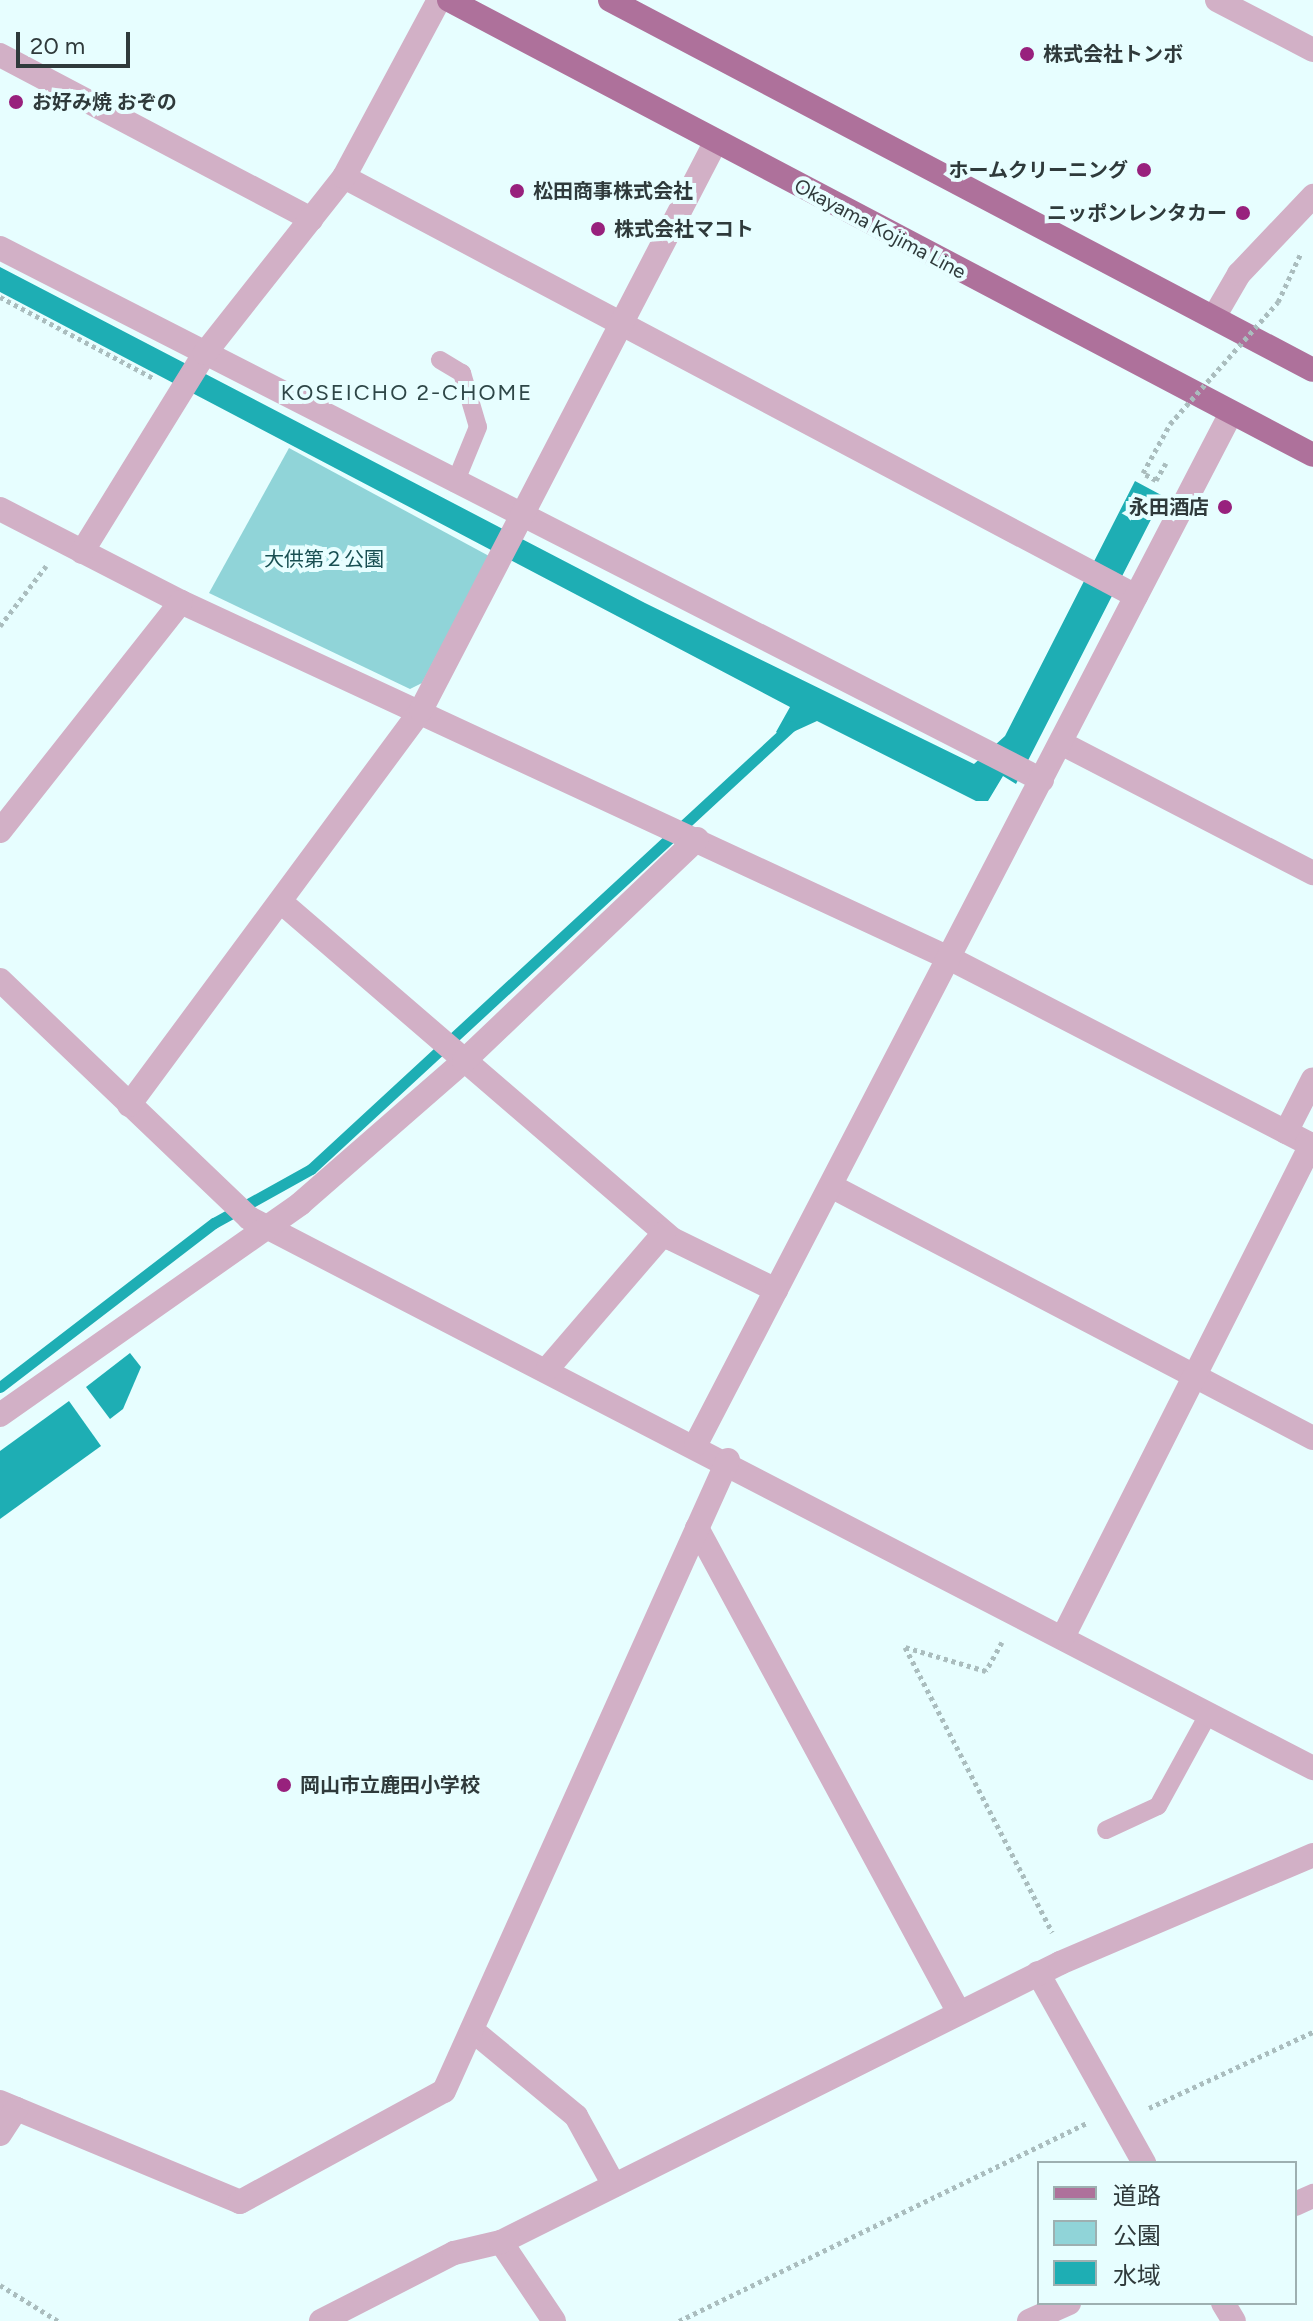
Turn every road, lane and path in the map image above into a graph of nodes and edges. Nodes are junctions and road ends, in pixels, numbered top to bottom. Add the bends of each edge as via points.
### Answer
1 (439, 0) edge
2 (449, 0) edge
3 (610, 0) edge
4 (1217, 0) edge
5 (1313, 50) edge
6 (0, 55) edge
7 (715, 143) junction
8 (344, 177) junction
9 (1313, 196) edge
10 (311, 219) junction
11 (0, 248) edge
12 (1303, 259) dead end
13 (0, 297) edge
14 (1214, 317) junction
15 (621, 325) junction
16 (201, 358) junction
17 (440, 360) dead end
18 (1313, 370) edge
19 (181, 392) junction
20 (1231, 413) junction
21 (1313, 455) edge
22 (1159, 475) dead end
23 (455, 483) junction
24 (0, 509) edge
25 (518, 523) junction
26 (73, 547) junction
27 (1128, 592) junction
28 (181, 602) junction
29 (0, 626) edge
30 (421, 710) junction
31 (1061, 743) junction
32 (1033, 775) junction
33 (0, 831) edge
34 (692, 837) junction
35 (1313, 873) edge
36 (281, 902) junction
37 (949, 958) junction
38 (0, 981) edge
39 (451, 1051) junction
40 (1313, 1079) edge
41 (129, 1105) junction
42 (1286, 1132) junction
43 (1312, 1145) edge
44 (831, 1186) junction
45 (256, 1221) junction
46 (664, 1233) junction
47 (776, 1290) junction
48 (548, 1368) junction
49 (1196, 1376) junction
50 (0, 1415) edge
51 (1313, 1438) edge
52 (696, 1444) junction
53 (728, 1460) junction
54 (697, 1528) junction
55 (1008, 1631) dead end
56 (1064, 1635) junction
57 (1209, 1713) junction
58 (1313, 1768) edge
59 (1106, 1830) dead end
60 (1313, 1855) edge
61 (1055, 1937) dead end
62 (1038, 1973) junction
63 (958, 2011) junction
64 (472, 2030) junction
65 (1313, 2032) edge
66 (8, 2106) edge
67 (1144, 2110) dead end
68 (1090, 2121) dead end
69 (0, 2134) edge
70 (1143, 2161) edge
71 (614, 2185) junction
72 (501, 2242) junction
73 (0, 2285) edge
74 (1065, 2305) edge
75 (58, 2321) edge
76 (321, 2321) edge
77 (554, 2321) edge
78 (679, 2321) edge
79 (1029, 2321) edge

1 - 8 street
2 - 7 main road, Okayama Kojima Line
3 - 14 main road
4 - 5 street
6 - 10 street
7 - 15 street
7 - 20 main road, Okayama Kojima Line
8 - 10 street
8 - 15 street
9 - 14 street via 1239,274
10 - 16 street
11 - 16 street
12 - 22 path, bridge via 1278,302 1170,424 1143,473 1156,480
13 - 19 path
14 - 18 main road
15 - 25 street
15 - 27 street
16 - 19 street
16 - 23 street
17 - 23 lane via 462,373 478,427
19 - 26 street
20 - 21 main road, Okayama Kojima Line
20 - 27 street
23 - 25 street
24 - 26 street
25 - 30 street
25 - 32 street
26 - 28 street
26 - 29 path
27 - 31 street
28 - 30 street
28 - 33 street
30 - 34 street
30 - 36 street
31 - 32 street
31 - 35 street
32 - 37 street
34 - 37 street
34 - 39 street
36 - 39 street
36 - 41 street
37 - 42 street
37 - 44 street
38 - 41 street
39 - 45 street via 300,1204
39 - 46 street
40 - 42 street
41 - 45 street via 223,1197
42 - 43 street
43 - 49 street
44 - 47 street
44 - 49 street
45 - 48 street
45 - 50 street
46 - 47 street
46 - 48 street
47 - 52 street
48 - 52 street
49 - 51 street
49 - 56 street
52 - 53 street
53 - 54 street
53 - 56 street
54 - 63 street
54 - 64 street
55 - 61 path via 986,1671 905,1647
56 - 57 street
57 - 58 street
57 - 59 lane via 1158,1806
60 - 62 street
62 - 63 street
62 - 70 street
63 - 71 street
64 - 66 street via 444,2091 240,2202
64 - 71 street via 576,2116
65 - 67 path
66 - 69 street
68 - 78 path
71 - 72 street
72 - 76 street via 454,2253
72 - 77 street
73 - 75 path
74 - 79 street

